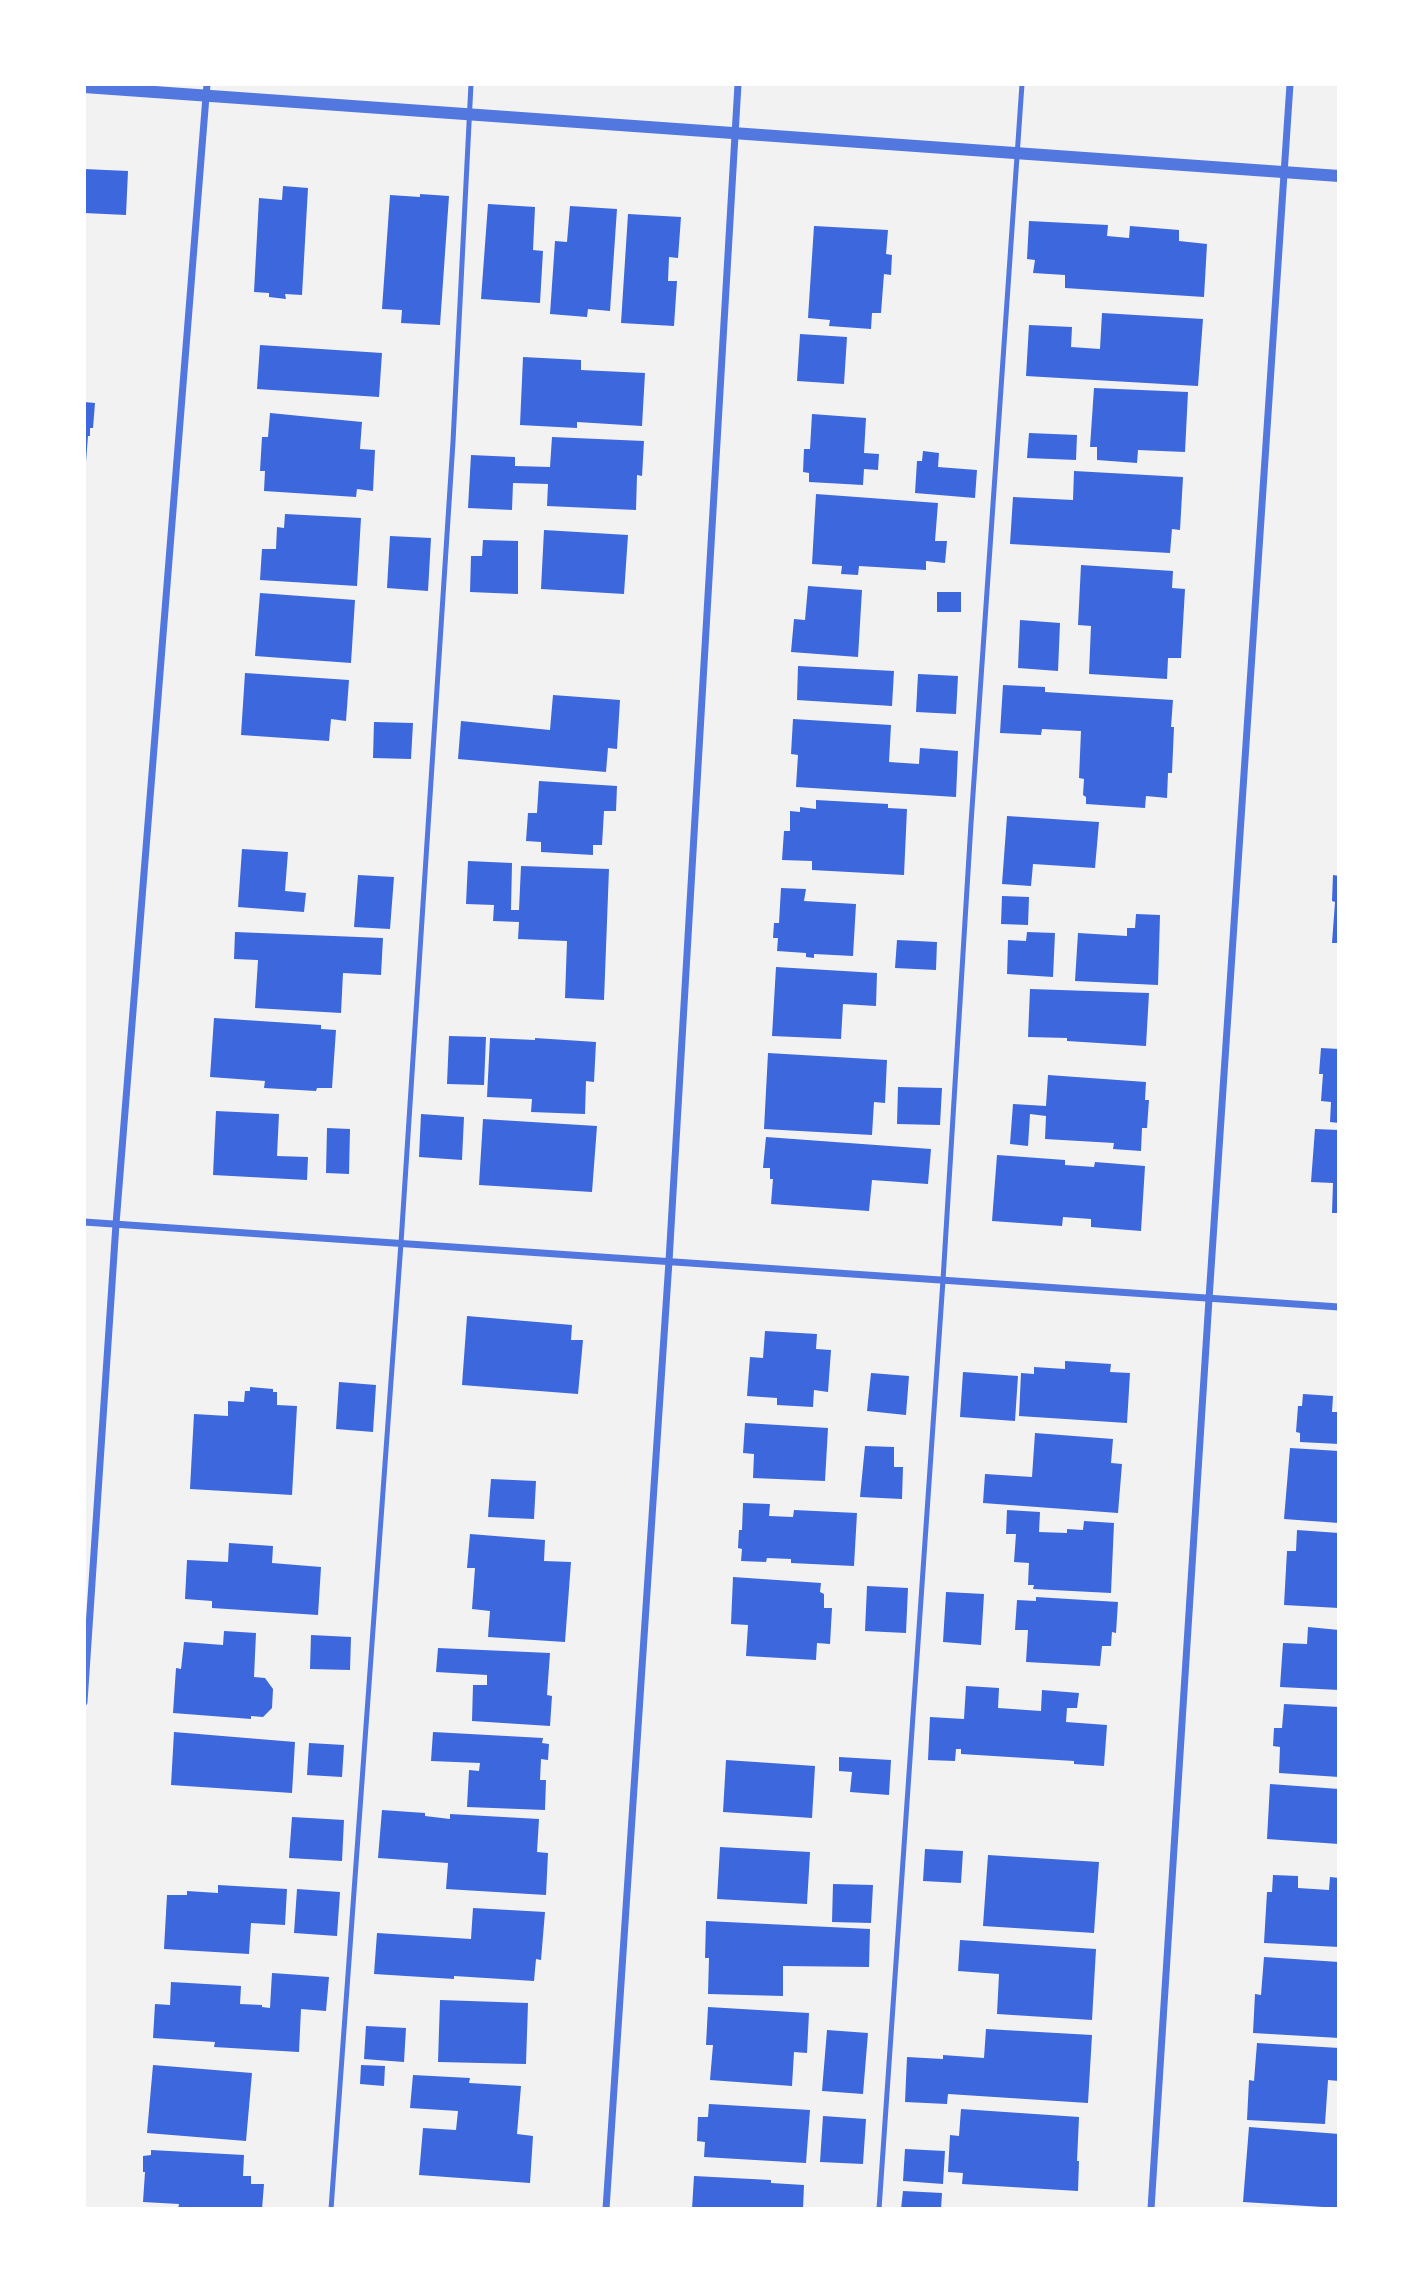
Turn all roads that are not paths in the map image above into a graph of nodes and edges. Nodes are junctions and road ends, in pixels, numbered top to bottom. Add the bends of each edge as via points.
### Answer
1 (471, 84) edge
2 (738, 84) edge
3 (1022, 84) edge
4 (1290, 84) edge
5 (84, 87) edge
6 (207, 90) edge
7 (469, 114) junction
8 (735, 133) junction
9 (1018, 153) junction
10 (1284, 172) junction
11 (1339, 176) edge
12 (84, 1222) edge
13 (116, 1224) junction
14 (401, 1243) junction
15 (669, 1261) junction
16 (943, 1280) junction
17 (1209, 1298) junction
18 (1339, 1307) edge
19 (84, 1702) edge
20 (331, 2209) edge
21 (606, 2209) edge
22 (879, 2209) edge
23 (1151, 2209) edge

1 - 7 lane
2 - 8 street
3 - 9 lane
4 - 10 street
5 - 6 street
6 - 7 street
6 - 13 street
7 - 8 street
7 - 14 lane via 453,442
8 - 9 street
8 - 15 street
9 - 10 street
9 - 16 lane
10 - 11 street
10 - 17 street
12 - 13 street
13 - 14 street
13 - 19 street
14 - 15 street
14 - 20 lane
15 - 16 street
15 - 21 street
16 - 17 street
16 - 22 lane
17 - 18 street
17 - 23 street

